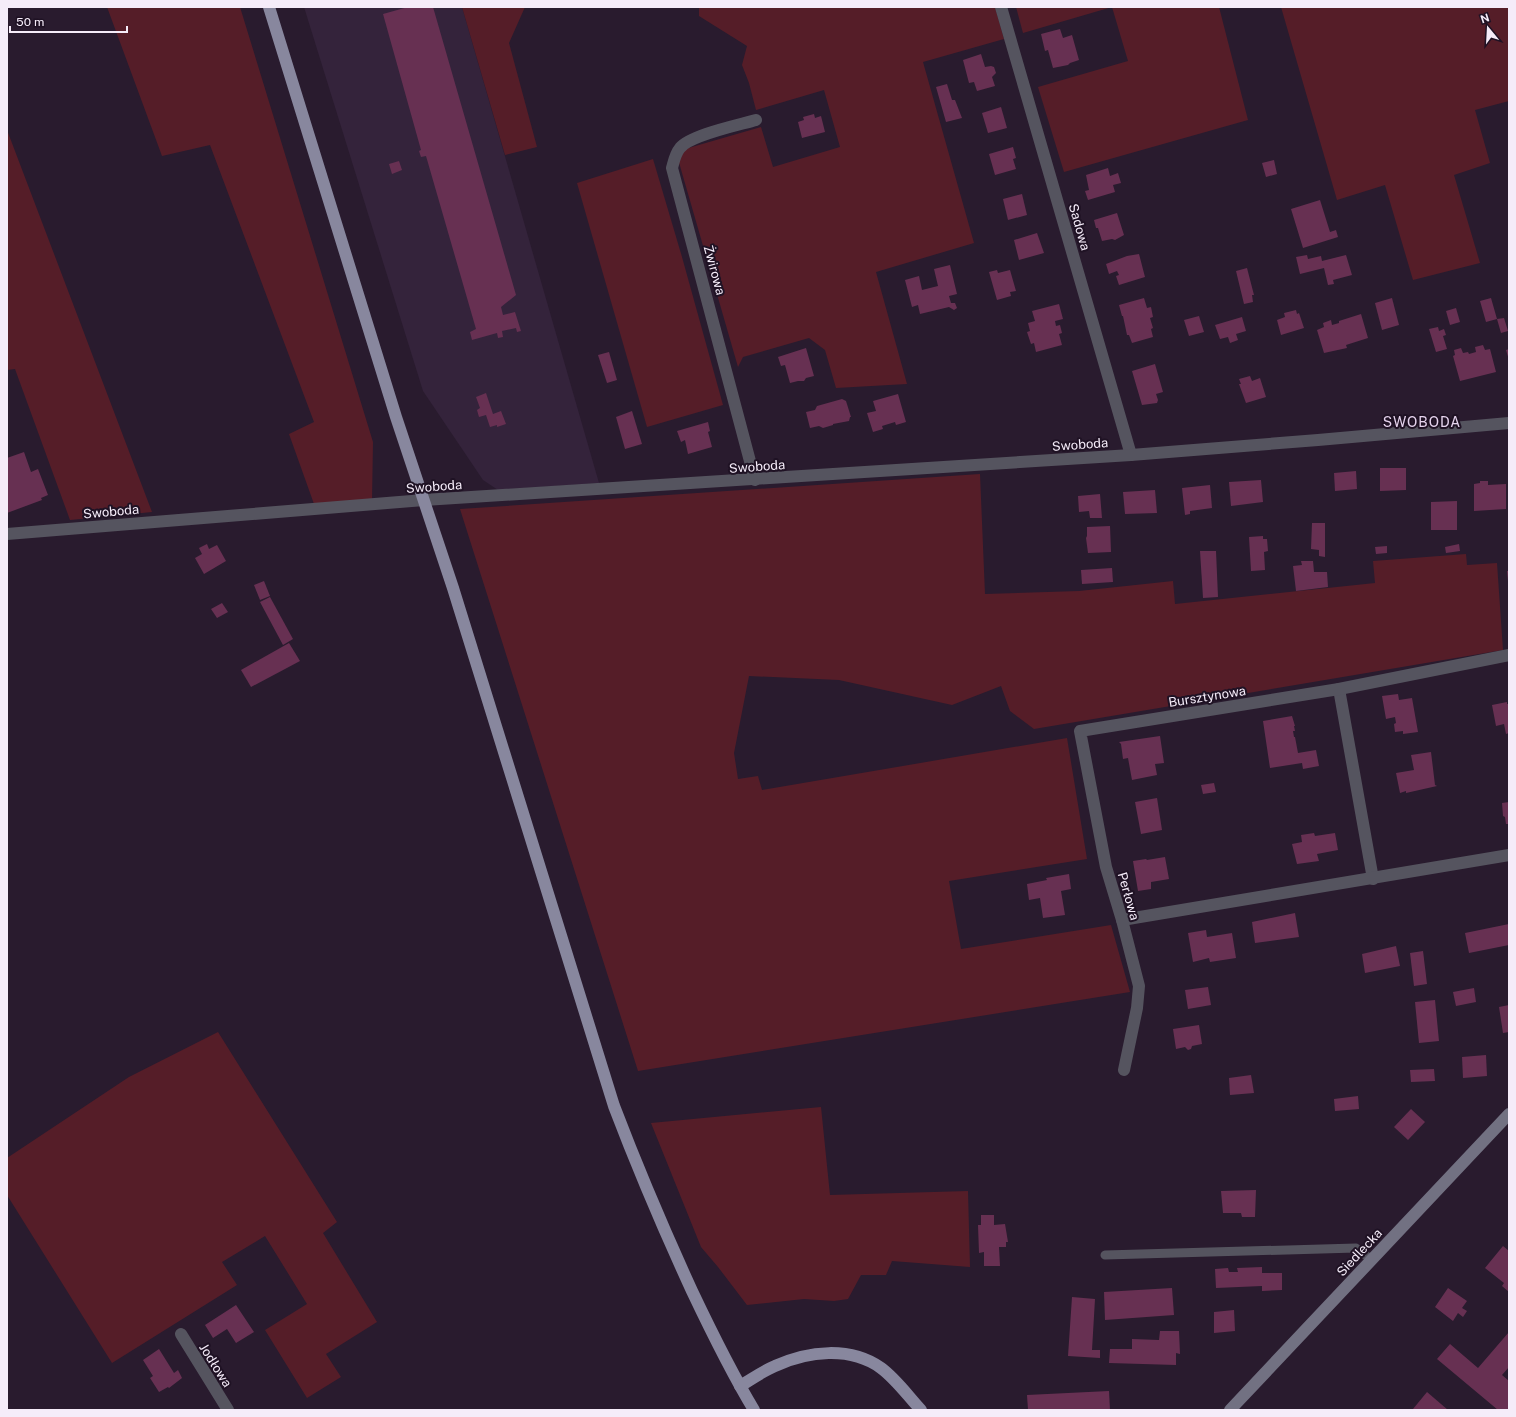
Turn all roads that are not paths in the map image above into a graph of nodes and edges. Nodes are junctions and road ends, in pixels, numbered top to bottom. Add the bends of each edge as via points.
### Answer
1 (269, 7) edge
2 (1001, 7) edge
3 (756, 120) dead end
4 (1509, 423) edge
5 (1131, 455) junction
6 (755, 480) junction
7 (424, 500) junction
8 (7, 534) edge
9 (1509, 655) edge
10 (1339, 689) junction
11 (1080, 731) joint
12 (1509, 855) edge
13 (1373, 879) junction
14 (1122, 920) junction
15 (1124, 1070) dead end
16 (1509, 1114) edge
17 (1105, 1255) dead end
18 (1372, 1260) junction
19 (181, 1334) dead end
20 (740, 1386) junction
21 (228, 1410) edge
22 (754, 1410) edge
23 (921, 1410) edge
24 (1230, 1410) edge

1 - 7 main road
2 - 5 street, Sadowa
3 - 6 street, Żwirowa via 689,140 674,157 672,168
4 - 5 street, Swoboda
5 - 6 street, Swoboda
6 - 7 street, Swoboda
7 - 8 street, Swoboda
7 - 20 main road via 614,1106 672,1247
9 - 10 street, Bursztynowa
10 - 11 street, Bursztynowa
10 - 13 street
11 - 14 street, Perłowa via 1106,867
12 - 13 street
13 - 14 street
14 - 15 street, Perłowa via 1139,986
16 - 18 main road, Siedlecka
17 - 18 lane via 1356,1248
18 - 24 main road, Siedlecka
19 - 21 street, Jodłowa
20 - 22 main road
20 - 23 main road via 792,1359 826,1352 855,1356 880,1368

